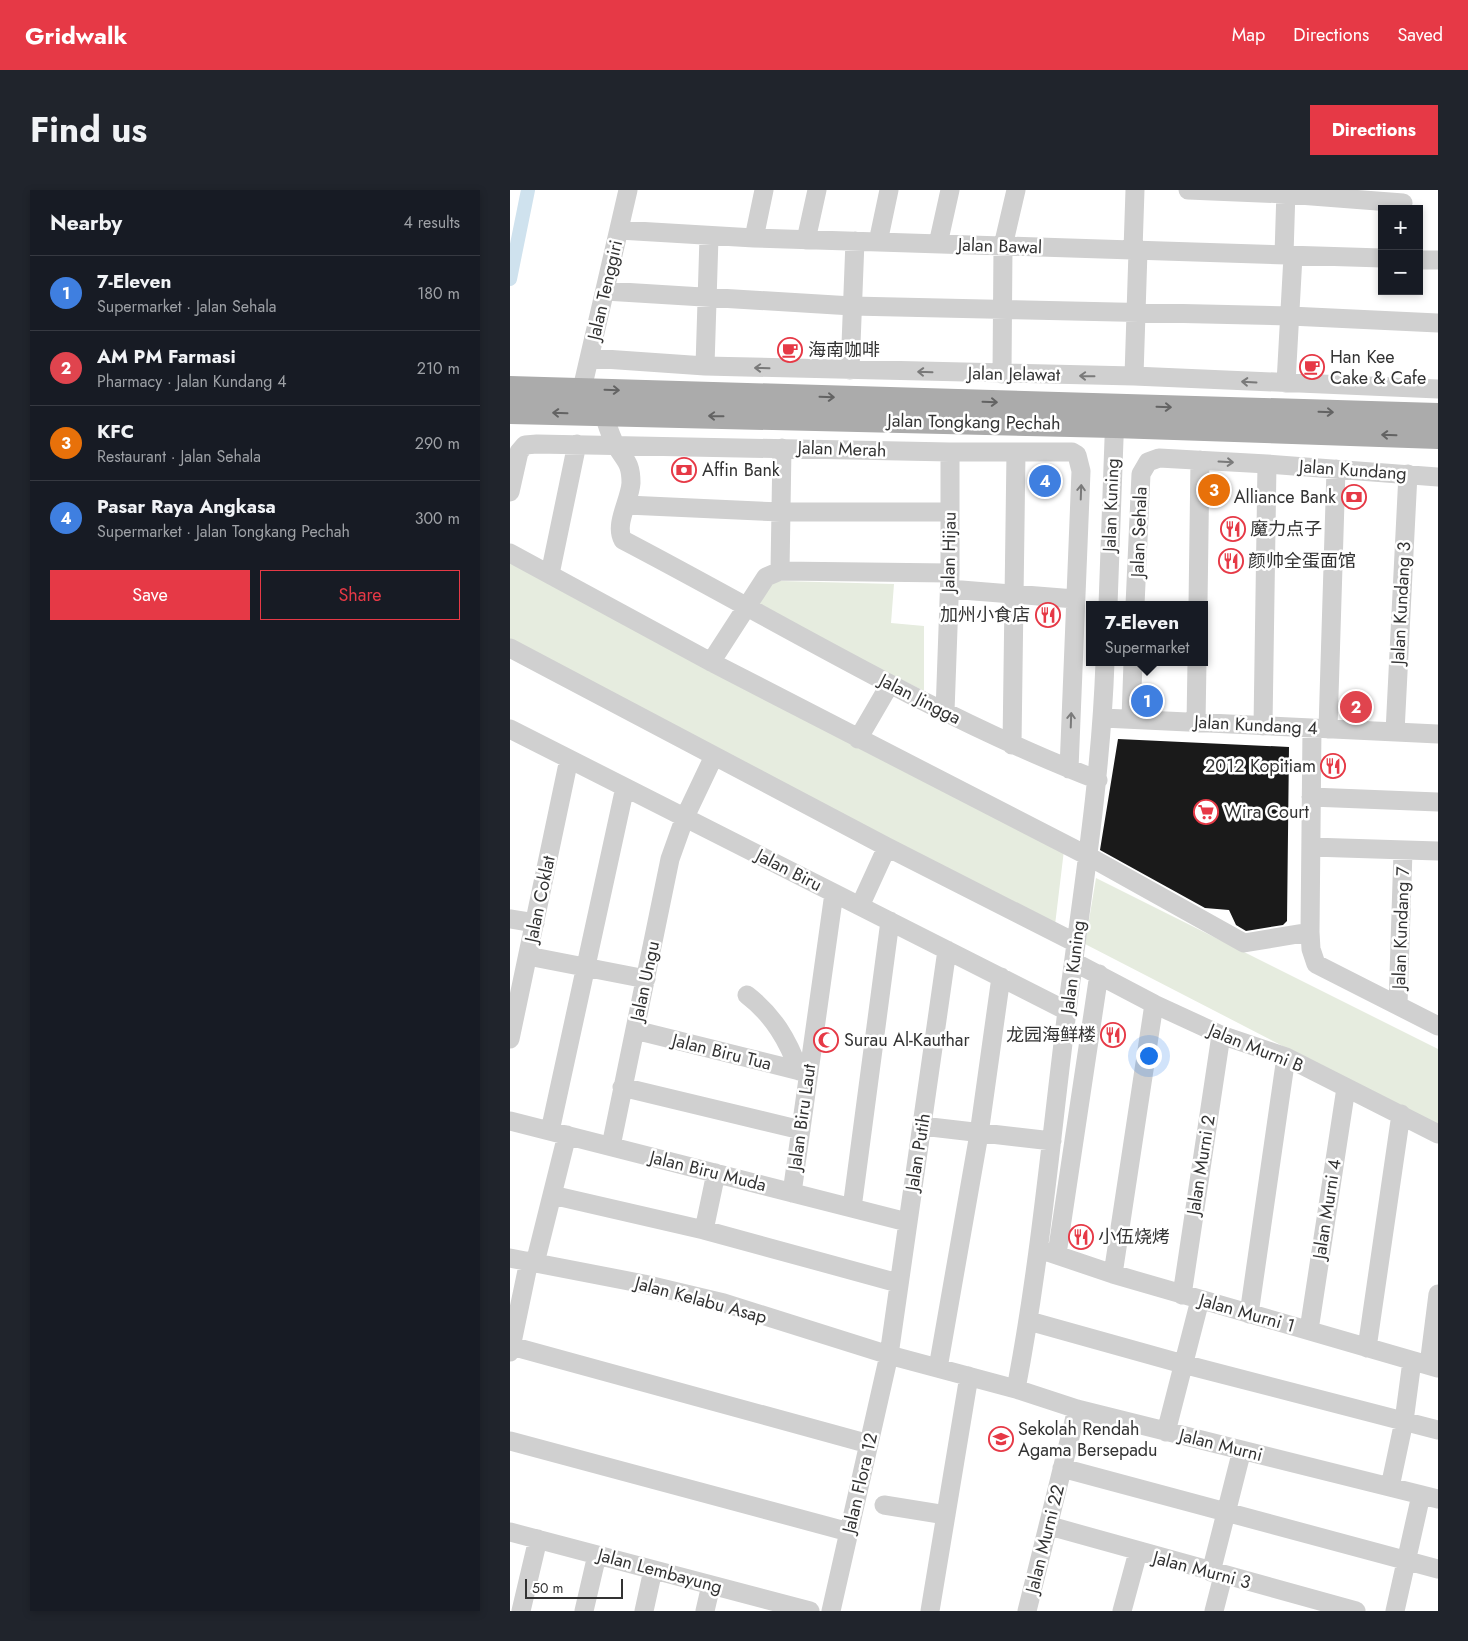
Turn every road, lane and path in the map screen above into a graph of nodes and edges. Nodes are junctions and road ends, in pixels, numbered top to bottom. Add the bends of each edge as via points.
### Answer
1 (628, 190) edge
2 (764, 190) edge
3 (817, 190) edge
4 (889, 190) edge
5 (950, 190) edge
6 (1016, 190) edge
7 (1135, 190) edge
8 (1188, 190) edge
9 (1286, 192) edge
10 (1403, 203) dead end
11 (619, 230) junction
12 (709, 236) junction
13 (754, 238) junction
14 (806, 240) junction
15 (855, 241) junction
16 (878, 242) junction
17 (938, 244) junction
18 (1003, 246) junction
19 (1135, 251) junction
20 (1288, 255) junction
21 (1378, 258) edge
22 (1423, 260) edge
23 (1438, 260) edge
24 (605, 291) junction
25 (707, 299) junction
26 (852, 306) junction
27 (1002, 310) junction
28 (1136, 313) junction
29 (1290, 316) junction
30 (1438, 323) edge
31 (590, 358) junction
32 (705, 366) junction
33 (850, 370) junction
34 (1002, 374) junction
35 (1134, 376) junction
36 (1286, 383) junction
37 (519, 388) edge
38 (582, 389) junction
39 (1438, 390) edge
40 (519, 412) edge
41 (604, 415) junction
42 (1438, 415) edge
43 (1115, 416) junction
44 (1438, 437) edge
45 (577, 444) junction
46 (615, 444) junction
47 (782, 448) junction
48 (950, 452) junction
49 (1016, 452) junction
50 (1200, 460) junction
51 (1268, 464) junction
52 (1336, 469) junction
53 (1408, 474) junction
54 (1438, 476) edge
55 (510, 492) edge
56 (627, 505) junction
57 (781, 512) junction
58 (950, 512) junction
59 (510, 553) edge
60 (780, 571) junction
61 (550, 574) junction
62 (950, 581) junction
63 (1014, 594) junction
64 (1075, 599) junction
65 (1108, 601) edge
66 (1136, 601) edge
67 (1198, 601) edge
68 (748, 605) junction
69 (510, 648) edge
70 (711, 662) junction
71 (1106, 666) edge
72 (1133, 666) edge
73 (1197, 666) edge
74 (890, 684) junction
75 (945, 712) junction
76 (1103, 718) junction
77 (1130, 720) junction
78 (1196, 723) junction
79 (1263, 726) junction
80 (1320, 728) junction
81 (1395, 732) junction
82 (511, 734) edge
83 (1438, 734) edge
84 (858, 739) junction
85 (1012, 744) junction
86 (714, 756) junction
87 (569, 759) junction
88 (1070, 769) junction
89 (1098, 780) junction
90 (625, 787) junction
91 (1311, 797) junction
92 (1438, 802) edge
93 (685, 817) junction
94 (887, 847) junction
95 (1311, 847) junction
96 (1403, 851) junction
97 (1438, 851) edge
98 (1088, 856) junction
99 (834, 893) junction
100 (860, 906) junction
101 (510, 918) edge
102 (890, 922) junction
103 (535, 923) junction
104 (1310, 932) junction
105 (1076, 943) junction
106 (947, 950) junction
107 (528, 956) junction
108 (1074, 962) junction
109 (588, 967) junction
110 (1099, 974) junction
111 (1001, 977) junction
112 (646, 979) junction
113 (747, 995) dead end
114 (1154, 1004) junction
115 (1398, 1004) junction
116 (1067, 1011) junction
117 (1438, 1026) edge
118 (635, 1030) junction
119 (1221, 1035) junction
120 (510, 1039) edge
121 (1286, 1057) junction
122 (804, 1072) junction
123 (622, 1087) junction
124 (1346, 1088) junction
125 (1401, 1114) junction
126 (510, 1121) edge
127 (922, 1126) junction
128 (801, 1130) junction
129 (559, 1133) junction
130 (979, 1134) junction
131 (1438, 1134) edge
132 (1052, 1141) junction
133 (611, 1146) junction
134 (716, 1173) junction
135 (792, 1193) junction
136 (552, 1195) junction
137 (852, 1208) junction
138 (907, 1222) junction
139 (704, 1230) junction
140 (1048, 1252) junction
141 (510, 1258) edge
142 (532, 1262) junction
143 (1113, 1274) junction
144 (898, 1283) junction
145 (1438, 1294) edge
146 (1191, 1297) junction
147 (1249, 1314) junction
148 (1030, 1321) junction
149 (1309, 1330) junction
150 (1367, 1348) junction
151 (511, 1349) edge
152 (889, 1355) junction
153 (1183, 1364) junction
154 (1426, 1364) edge
155 (938, 1368) junction
156 (969, 1376) junction
157 (1016, 1389) junction
158 (1078, 1409) junction
159 (1404, 1421) junction
160 (1438, 1430) edge
161 (1166, 1432) junction
162 (510, 1441) edge
163 (869, 1444) junction
164 (1242, 1450) junction
165 (1062, 1468) junction
166 (1390, 1487) junction
167 (1430, 1497) edge
168 (884, 1505) dead end
169 (1226, 1513) junction
170 (946, 1515) junction
171 (1050, 1526) junction
172 (510, 1532) edge
173 (849, 1532) junction
174 (538, 1539) junction
175 (1138, 1552) junction
176 (597, 1555) junction
177 (1407, 1561) junction
178 (1438, 1569) edge
179 (653, 1570) junction
180 (1217, 1574) junction
181 (711, 1585) junction
182 (765, 1605) edge
183 (1307, 1605) edge
184 (521, 1611) edge
185 (584, 1611) edge
186 (644, 1611) edge
187 (706, 1611) edge
188 (810, 1611) edge
189 (831, 1611) edge
190 (930, 1611) edge
191 (1027, 1611) edge
192 (1122, 1611) edge
193 (1214, 1611) edge
194 (1356, 1611) edge
195 (1395, 1611) edge

1 - 11 street, Jalan Tenggiri
2 - 13 street
3 - 14 street
4 - 16 street
5 - 17 street
6 - 18 street
7 - 19 street
8 - 9 street
9 - 10 street
9 - 20 street
11 - 12 street, Jalan Bawal
11 - 24 street, Jalan Tenggiri
12 - 13 street, Jalan Bawal
12 - 25 street
13 - 14 street, Jalan Bawal
14 - 15 street, Jalan Bawal
15 - 16 street, Jalan Bawal
15 - 26 street
16 - 17 street, Jalan Bawal
17 - 18 street, Jalan Bawal
18 - 19 street, Jalan Bawal
18 - 27 street
19 - 20 street, Jalan Bawal
19 - 28 street
20 - 21 street, Jalan Bawal
20 - 29 street
22 - 23 street
24 - 25 street
24 - 31 street, Jalan Tenggiri
25 - 26 street
25 - 32 street
26 - 27 street
26 - 33 street
27 - 28 street
27 - 34 street
28 - 29 street
28 - 35 street
29 - 30 street
29 - 36 street
31 - 32 street, Jalan Jelawat
31 - 38 street, Jalan Tenggiri
33 -> 32 street, Jalan Jelawat
34 -> 33 street, Jalan Jelawat
35 -> 34 street, Jalan Jelawat
36 -> 35 street, Jalan Jelawat
36 - 39 street, Jalan Jelawat
37 - 38 main road, Jalan Tongkang Pechah
38 -> 43 main road, Jalan Tongkang Pechah
41 -> 40 main road, Jalan Tongkang Pechah
43 -> 41 main road, Jalan Tongkang Pechah
41 - 46 street, Jalan Jingga
43 -> 42 main road, Jalan Tongkang Pechah
44 -> 43 main road, Jalan Tongkang Pechah
43 - 65 street, Jalan Kuning
45 - 46 street, Jalan Merah
45 - 55 street, Jalan Merah via 525,445 519,452
45 - 61 street
46 - 47 street, Jalan Merah
46 - 56 street, Jalan Jingga via 631,469
47 - 48 street, Jalan Merah
47 - 57 street
48 - 49 street, Jalan Merah
48 - 58 street, Jalan Hijau
49 - 63 street
64 -> 49 street, Jalan Merah via 1080,461 1072,452
50 -> 51 street, Jalan Sehala
50 - 66 street, Jalan Sehala via 1159,458 1148,462 1141,474
50 - 67 street
51 - 52 street, Jalan Kundang
51 - 79 street
52 - 53 street, Jalan Kundang
52 - 80 street
53 - 54 street, Jalan Kundang
53 - 81 street, Jalan Kundang 3
56 - 57 street
56 - 68 street, Jalan Jingga via 620,529 623,540
57 - 58 street
57 - 60 street
58 - 62 street, Jalan Hijau
59 - 61 street
60 - 62 street
60 - 68 street via 766,577
61 - 70 street
62 - 63 street
62 - 75 street, Jalan Hijau
63 - 64 street
63 - 85 street
88 -> 64 street, Jalan Merah
68 - 70 street
68 - 74 street, Jalan Jingga
69 - 86 street
70 - 84 street
71 - 76 street, Jalan Kuning
72 - 77 street
73 - 78 street
74 - 75 street, Jalan Jingga
74 - 84 street
75 - 85 street, Jalan Jingga
76 - 77 street, Jalan Kundang 4
76 - 89 street, Jalan Kuning
77 - 78 street, Jalan Kundang 4
78 - 79 street, Jalan Kundang 4
79 - 80 street, Jalan Kundang 4
80 - 81 street, Jalan Kundang 4
80 - 91 street
81 - 83 street, Jalan Kundang 4
82 - 87 street, Jalan Biru
84 - 98 street
85 - 88 street, Jalan Jingga
86 - 93 street, Jalan Ungu
86 - 94 street
87 - 90 street, Jalan Biru
87 - 103 street, Jalan Coklat
88 - 89 street, Jalan Jingga
89 - 98 street, Jalan Kuning
90 - 93 street, Jalan Biru
90 - 109 street
91 - 92 street
91 - 95 street
93 - 99 street, Jalan Biru
93 - 112 street, Jalan Ungu via 670,859
94 - 100 street
94 - 105 street
95 - 96 street
95 - 104 street
96 - 97 street
96 - 115 street, Jalan Kundang 7
98 - 104 street via 1244,943
98 - 105 street, Jalan Kuning
99 - 100 street, Jalan Biru
99 - 122 street, Jalan Biru Laut
100 - 102 street, Jalan Biru
101 - 103 street
102 - 106 street, Jalan Biru
102 - 137 street
103 - 107 street, Jalan Coklat
104 - 115 street via 1316,964
105 - 108 street, Jalan Kuning
106 - 111 street, Jalan Biru
106 - 127 street, Jalan Putih
107 - 109 street
107 - 120 street, Jalan Coklat
108 - 110 street, Jalan Murni B
108 - 116 street, Jalan Kuning
109 - 112 street
109 - 129 street
110 - 114 street, Jalan Murni B
110 - 140 street
111 - 116 street, Jalan Biru
111 - 130 street
112 - 118 street, Jalan Ungu
113 - 122 street via 779,1027
114 - 119 street, Jalan Murni B
114 - 143 street
115 - 117 street
116 - 132 street, Jalan Kuning
118 - 122 street, Jalan Biru Tua
118 - 123 street, Jalan Ungu
119 - 121 street, Jalan Murni B
119 - 146 street, Jalan Murni 2
121 - 124 street, Jalan Murni B
121 - 147 street
122 - 128 street, Jalan Biru Laut
123 - 128 street
123 - 133 street, Jalan Ungu
124 - 125 street, Jalan Murni B
124 - 149 street, Jalan Murni 4
125 - 131 street, Jalan Murni B
125 - 150 street
126 - 129 street, Jalan Biru Muda
127 - 130 street
127 - 138 street, Jalan Putih
128 - 135 street, Jalan Biru Laut
129 - 133 street, Jalan Biru Muda
129 - 136 street
130 - 132 street
130 - 155 street
132 - 140 street, Jalan Kuning
133 - 134 street, Jalan Biru Muda
134 - 135 street, Jalan Biru Muda
134 - 139 street
135 - 137 street, Jalan Biru Muda
136 - 139 street
136 - 142 street
137 - 138 street, Jalan Biru Muda
138 - 144 street, Jalan Putih
139 - 144 street
140 - 143 street, Jalan Murni 1
140 - 148 street, Jalan Kuning
141 - 142 street, Jalan Kelabu Asap
142 - 151 street
142 - 152 street, Jalan Kelabu Asap via 724,1303
143 - 146 street, Jalan Murni 1
144 - 152 street, Jalan Putih
145 - 154 street
146 - 147 street, Jalan Murni 1
146 - 153 street, Jalan Murni 2
147 - 149 street, Jalan Murni 1
148 - 153 street
148 - 157 street, Jalan Kuning
149 - 150 street, Jalan Murni 1
150 - 154 street, Jalan Murni 1
151 - 163 street
152 - 155 street, Jalan Murni
152 - 163 street, Jalan Flora 12
153 - 159 street
153 - 161 street, Jalan Murni 2
154 - 159 street
155 - 156 street, Jalan Murni
156 - 157 street, Jalan Murni
156 - 170 street
157 - 158 street, Jalan Murni
158 - 161 street, Jalan Murni
158 - 165 street, Jalan Murni 22
159 - 160 street
159 - 166 street
161 - 164 street, Jalan Murni
162 - 173 street
163 - 173 street, Jalan Flora 12
164 - 166 street, Jalan Murni
164 - 169 street
165 - 169 street
165 - 171 street, Jalan Murni 22
166 - 167 street, Jalan Murni
167 - 177 street
168 - 170 street
169 - 177 street
169 - 180 street
170 - 190 street
171 - 175 street, Jalan Murni 3
171 - 191 street, Jalan Murni 22
172 - 174 street, Jalan Lembayung
173 - 189 street, Jalan Flora 12
174 - 176 street, Jalan Lembayung
174 - 184 street
175 - 180 street, Jalan Murni 3
175 - 192 street
176 - 179 street, Jalan Lembayung
176 - 185 street
177 - 178 street
177 - 195 street
179 - 181 street, Jalan Lembayung
179 - 186 street
180 - 183 street, Jalan Murni 3
180 - 193 street
181 - 182 street, Jalan Lembayung
181 - 187 street
182 - 188 street, Jalan Lembayung
183 - 194 street, Jalan Murni 3

